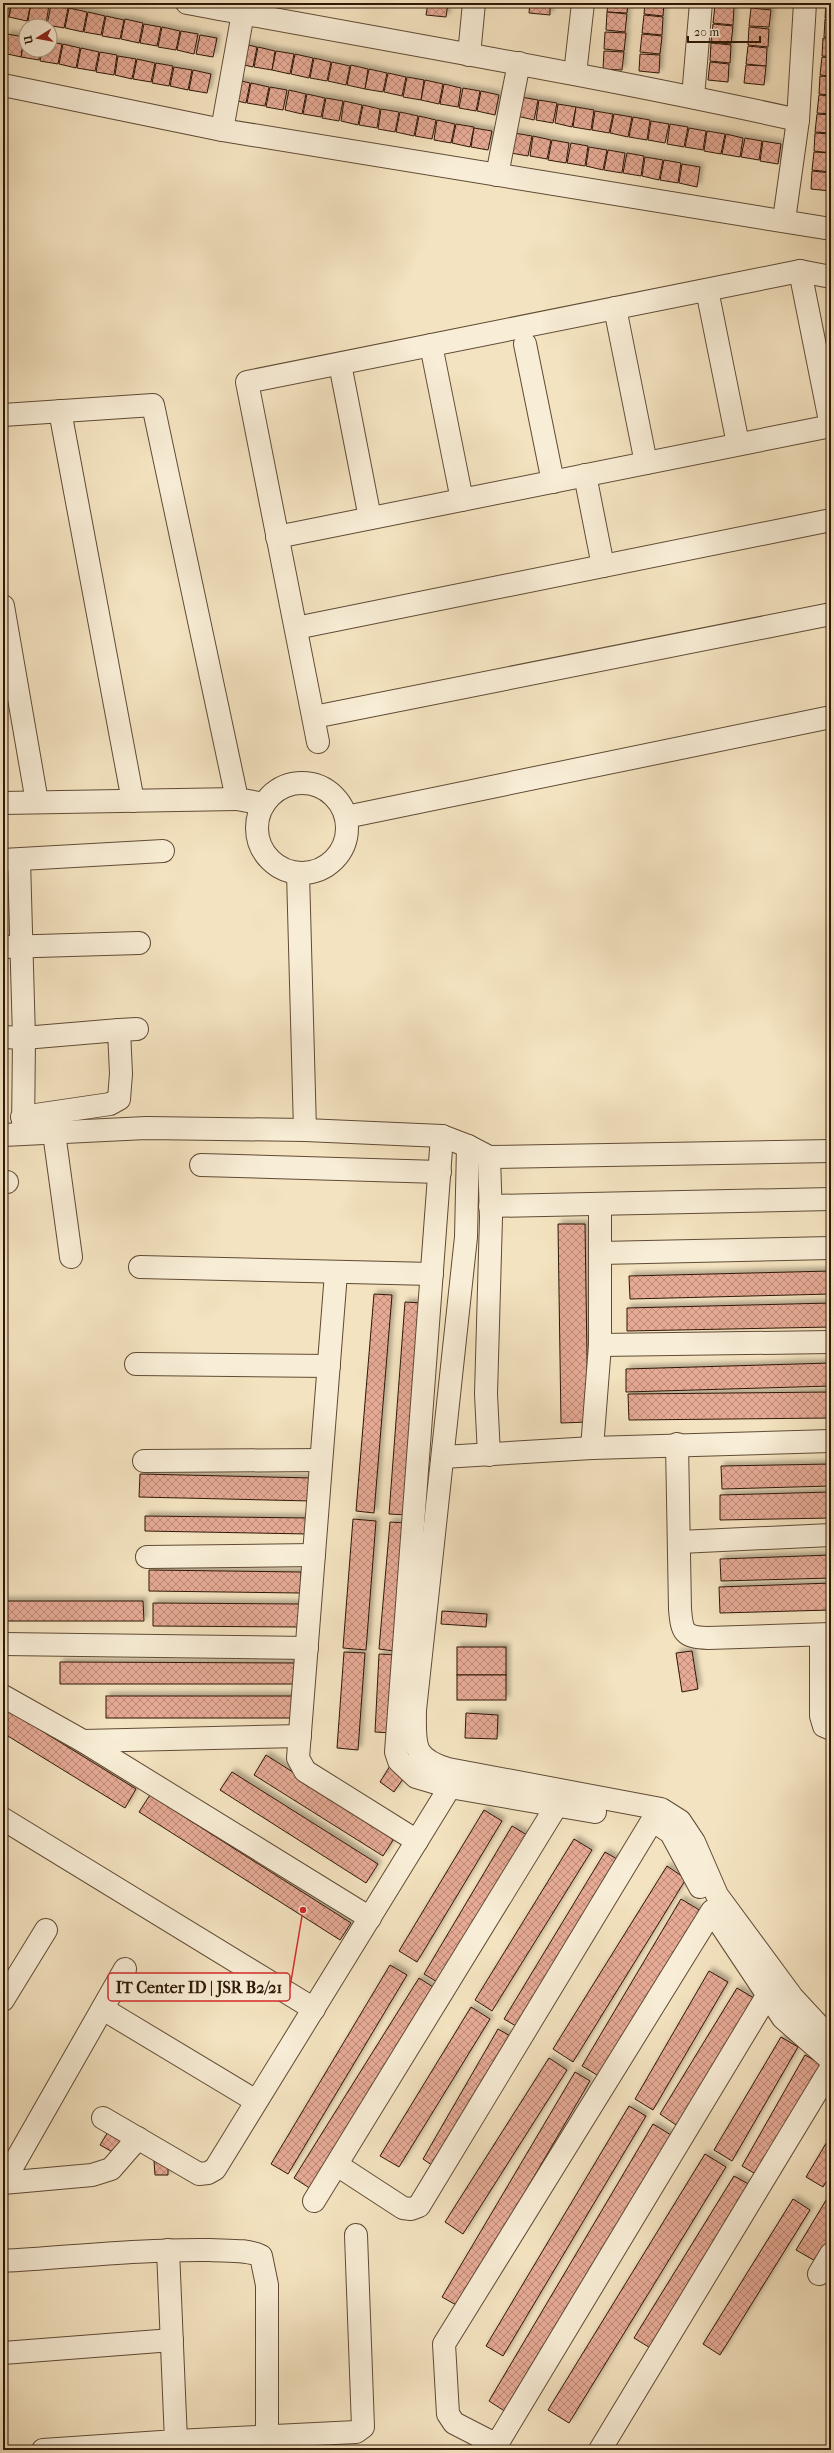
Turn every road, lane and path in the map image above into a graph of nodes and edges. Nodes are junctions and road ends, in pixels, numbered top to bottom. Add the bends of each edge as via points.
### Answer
1 (187, 3) edge
2 (474, 3) edge
3 (583, 3) edge
4 (701, 3) edge
5 (806, 3) edge
6 (243, 14) junction
7 (468, 56) junction
8 (519, 63) junction
9 (575, 74) junction
10 (3, 85) edge
11 (692, 97) junction
12 (798, 120) junction
13 (222, 130) junction
14 (498, 175) junction
15 (784, 220) junction
16 (831, 229) edge
17 (800, 271) junction
18 (831, 277) edge
19 (707, 290) junction
20 (615, 308) junction
21 (525, 344) dead end
22 (431, 345) junction
23 (340, 364) junction
24 (60, 411) junction
25 (3, 415) edge
26 (831, 426) edge
27 (738, 444) junction
28 (646, 463) junction
29 (585, 475) junction
30 (553, 482) junction
31 (462, 500) junction
32 (370, 518) junction
33 (831, 520) edge
34 (277, 537) junction
35 (603, 566) junction
36 (3, 606) edge
37 (831, 614) edge
38 (296, 628) junction
39 (314, 717) junction
40 (831, 718) edge
41 (318, 742) dead end
42 (237, 799) junction
43 (133, 801) junction
44 (37, 802) junction
45 (3, 803) edge
46 (264, 804) junction
47 (346, 817) junction
48 (163, 851) dead end
49 (11, 860) edge
50 (298, 873) junction
51 (139, 943) dead end
52 (12, 946) edge
53 (13, 1037) edge
54 (16, 1129) edge
55 (305, 1130) junction
56 (54, 1133) junction
57 (442, 1136) junction
58 (468, 1146) junction
59 (831, 1151) edge
60 (489, 1158) junction
61 (201, 1165) dead end
62 (440, 1172) junction
63 (831, 1199) edge
64 (600, 1204) junction
65 (490, 1206) junction
66 (831, 1248) edge
67 (600, 1253) junction
68 (71, 1257) dead end
69 (140, 1267) dead end
70 (336, 1273) junction
71 (432, 1274) junction
72 (831, 1342) edge
73 (600, 1346) junction
74 (136, 1364) dead end
75 (329, 1366) junction
76 (831, 1441) edge
77 (677, 1444) junction
78 (592, 1448) junction
79 (489, 1454) junction
80 (442, 1457) junction
81 (322, 1460) junction
82 (144, 1461) dead end
83 (831, 1535) edge
84 (680, 1542) junction
85 (314, 1555) junction
86 (147, 1557) dead end
87 (826, 1635) edge
88 (3, 1644) edge
89 (307, 1648) junction
90 (3, 1696) edge
91 (831, 1729) edge
92 (300, 1736) junction
93 (83, 1741) junction
94 (450, 1787) junction
95 (557, 1805) junction
96 (3, 1819) edge
97 (652, 1821) junction
98 (417, 1841) junction
99 (712, 1911) junction
100 (370, 1918) junction
101 (46, 1930) dead end
102 (125, 1970) dead end
103 (767, 1996) junction
104 (3, 2000) edge
105 (314, 2008) junction
106 (103, 2009) junction
107 (831, 2039) edge
108 (831, 2060) edge
109 (831, 2068) edge
110 (256, 2101) junction
111 (103, 2118) dead end
112 (138, 2138) junction
113 (337, 2165) junction
114 (314, 2201) dead end
115 (356, 2235) dead end
116 (168, 2250) junction
117 (831, 2254) edge
118 (3, 2261) edge
119 (819, 2274) dead end
120 (172, 2340) junction
121 (3, 2352) edge
122 (267, 2436) junction
123 (177, 2446) edge
124 (43, 2450) edge
125 (600, 2450) edge

1 - 6 street
2 - 7 street
3 - 9 street
4 - 11 street
5 - 12 street
6 - 7 street
6 - 13 street
7 - 8 street
8 - 9 street
8 - 14 street
9 - 11 street
10 - 13 street
11 - 12 street
12 - 15 street
13 - 14 street
14 - 15 street
15 - 16 street
17 - 18 street
17 - 19 street
17 - 26 street
19 - 20 street
19 - 27 street
20 - 22 street
20 - 28 street
21 - 30 street
22 - 23 street
22 - 31 street
23 - 32 street
23 - 34 street via 246,382
24 - 25 street
24 - 42 street via 153,405
24 - 43 street
26 - 27 street
27 - 28 street
28 - 29 street
29 - 30 street
29 - 35 street
30 - 31 street
31 - 32 street
32 - 34 street
33 - 35 street
34 - 38 street
35 - 38 street
36 - 44 street
37 - 39 street
38 - 39 street
39 - 41 street
40 - 47 street
42 - 43 street
42 - 46 street
43 - 44 street
44 - 45 street
46 - 47 street via 283,787 309,784 332,795
46 - 50 street via 259,816 260,842 266,854 286,870
47 - 50 street via 347,829 340,853 322,869
48 - 49 street
49 - 52 street
50 - 55 street
51 - 52 street
52 - 53 street
53 - 54 street
53 - 54 street via 128,1030 119,1099 110,1104
54 - 56 street
55 - 56 street via 146,1128
55 - 57 street
56 - 68 street
57 - 58 street
57 - 62 street
58 - 60 street
58 - 80 street via 466,1237
59 - 60 street
60 - 65 street
61 - 62 street
62 - 71 street
63 - 64 street
64 - 65 street
64 - 67 street
65 - 79 street via 486,1394
66 - 67 street
67 - 73 street
69 - 70 street
70 - 71 street
70 - 75 street
71 - 94 street via 396,1752 399,1761 416,1776
72 - 73 street
73 - 78 street
74 - 75 street
75 - 81 street
76 - 77 street
77 - 78 street
77 - 84 street
78 - 79 street
79 - 80 street
80 - 107 street via 415,1710 414,1738 419,1754 433,1764 448,1769 661,1809 680,1821 694,1842 717,1895 793,1998
81 - 82 street
81 - 85 street
83 - 84 street
84 - 87 street via 681,1622 685,1632 691,1637
85 - 86 street
85 - 89 street
87 - 91 street via 821,1716 824,1726
88 - 89 street
89 - 92 street
90 - 93 street
92 - 93 street
92 - 98 street via 298,1758 302,1768
93 - 100 street
94 - 95 street
94 - 98 street
95 - 97 street
95 - 113 street
96 - 105 street
97 - 99 street via 671,1833
97 - 113 street via 419,2206 403,2208
98 - 100 street
99 - 103 street
99 - 103 street via 444,2344 448,2414 454,2423 491,2442 500,2439
100 - 105 street
101 - 104 street
102 - 106 street
103 - 108 street via 783,2018
105 - 110 street
106 - 110 street
106 - 112 street via 3,2183 105,2172 111,2169
109 - 125 street
110 - 112 street via 215,2169 208,2173 199,2174
111 - 112 street
113 - 114 street
115 - 122 street via 363,2427 356,2432
116 - 118 street
116 - 120 street
116 - 122 street via 226,2251 255,2253 261,2256 267,2285
117 - 119 street
120 - 121 street
120 - 123 street
122 - 123 street
123 - 124 street

